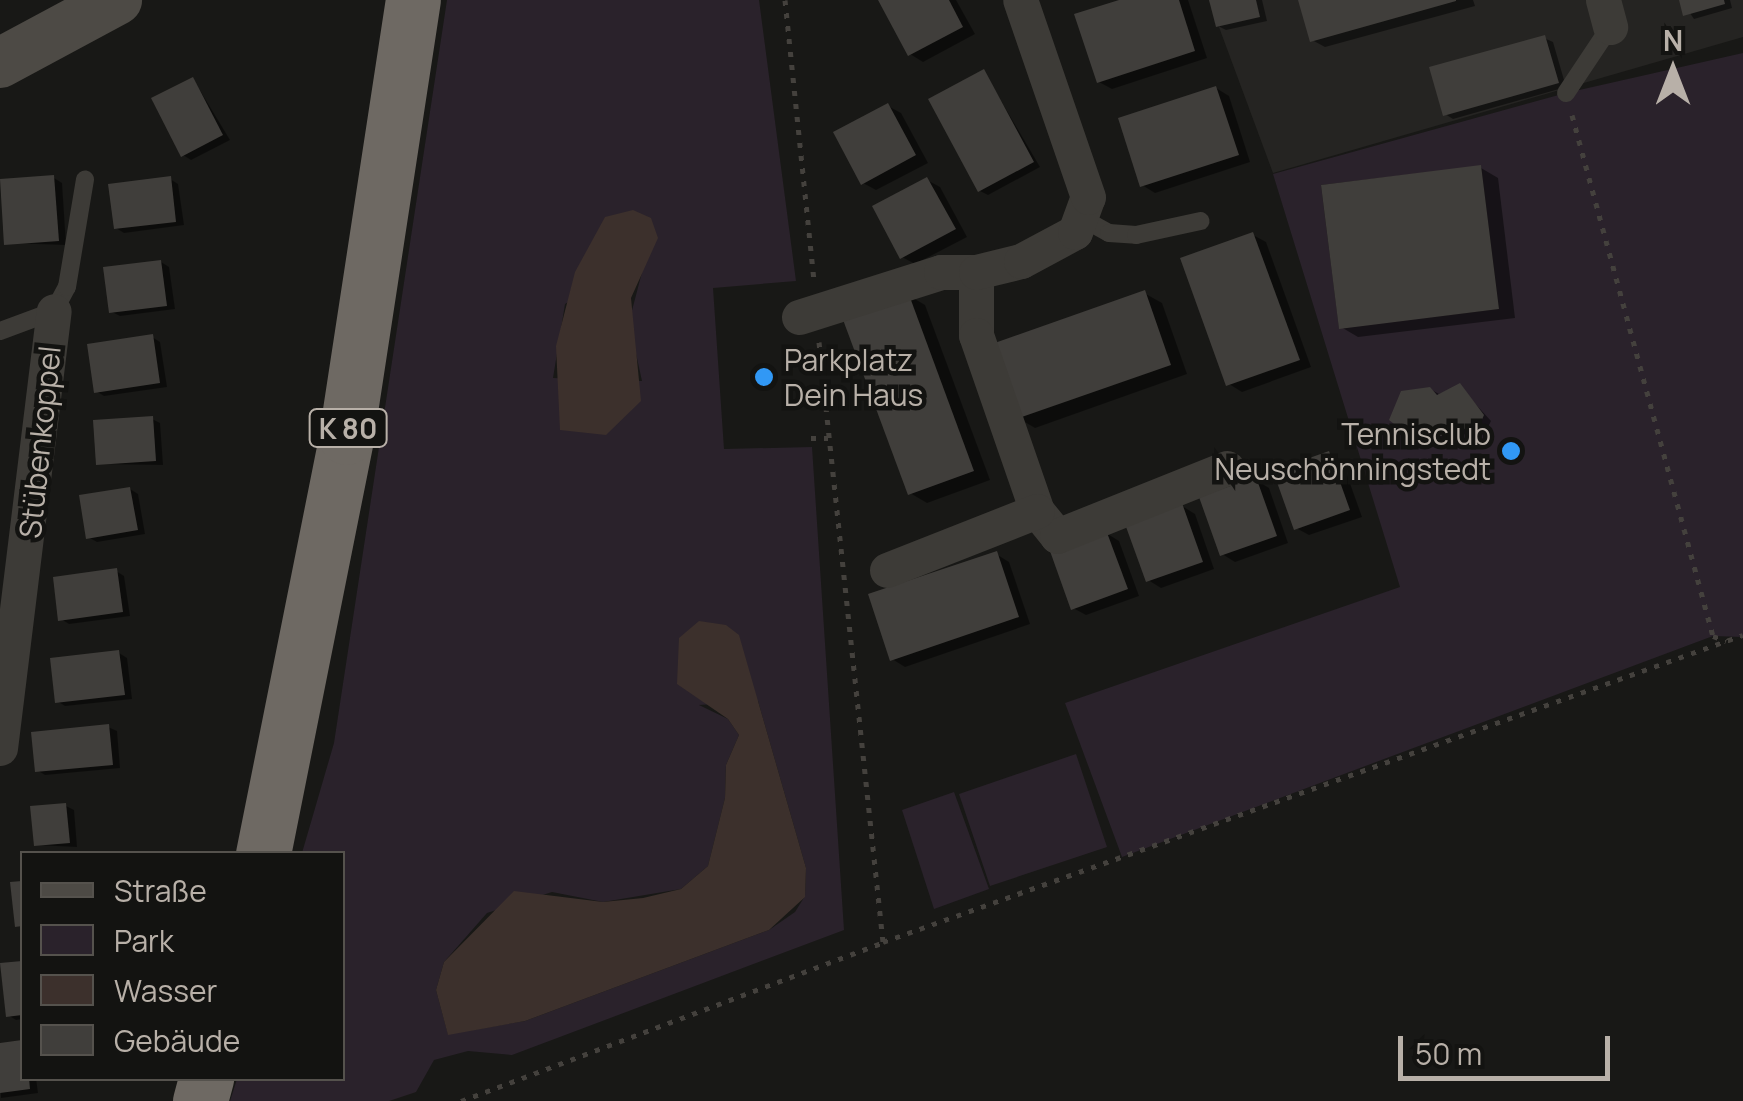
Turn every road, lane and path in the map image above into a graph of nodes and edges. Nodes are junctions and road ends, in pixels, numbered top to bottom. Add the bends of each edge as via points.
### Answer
1 (117, 0) edge
2 (412, 0) edge
3 (785, 0) edge
4 (1020, 0) edge
5 (1607, 13) edge
6 (0, 64) edge
7 (1566, 93) joint
8 (85, 180) dead end
9 (1080, 217) junction
10 (1201, 221) dead end
11 (976, 272) junction
12 (54, 311) junction
13 (807, 314) junction
14 (0, 331) edge
15 (811, 438) dead end
16 (828, 438) junction
17 (1227, 468) dead end
18 (1038, 512) junction
19 (887, 570) dead end
20 (1743, 635) edge
21 (1726, 642) junction
22 (6, 668) edge
23 (0, 748) edge
24 (264, 851) edge
25 (883, 942) junction
26 (461, 1101) edge

1 - 6 street
2 - 24 highway, K 80 via 346,436
3 - 13 path
4 - 9 street via 1088,197
5 - 7 lane
7 - 21 path via 1713,636
8 - 12 lane via 78,244
9 - 10 lane via 1109,233 1136,235
9 - 11 street via 1074,232 1034,254
11 - 13 street via 942,272
11 - 18 street via 976,335
12 - 14 lane, Stübenkoppel
12 - 22 street, Stübenkoppel
13 - 16 path
15 - 16 path
16 - 25 path
17 - 18 street via 1057,536
18 - 19 street
20 - 21 path
21 - 25 path
22 - 23 street, Stübenkoppel
25 - 26 path

